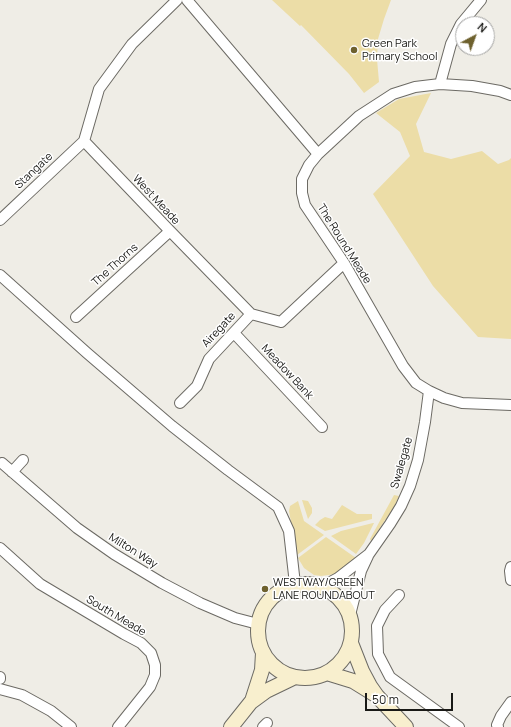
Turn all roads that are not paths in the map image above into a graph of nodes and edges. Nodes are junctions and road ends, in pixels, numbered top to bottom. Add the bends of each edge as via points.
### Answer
1 (177, 0) edge
2 (187, 0) edge
3 (481, 0) edge
4 (440, 84) junction
5 (511, 95) edge
6 (84, 140) junction
7 (318, 154) junction
8 (0, 220) edge
9 (170, 231) junction
10 (344, 263) junction
11 (0, 275) edge
12 (251, 314) junction
13 (76, 316) dead end
14 (234, 333) junction
15 (428, 391) junction
16 (180, 403) dead end
17 (511, 405) edge
18 (322, 427) dead end
19 (23, 460) dead end
20 (2, 463) dead end
21 (12, 472) junction
22 (0, 548) edge
23 (369, 554) junction
24 (511, 567) edge
25 (511, 580) edge
26 (295, 584) junction
27 (323, 586) junction
28 (399, 595) dead end
29 (350, 615) junction
30 (258, 624) junction
31 (351, 643) junction
32 (263, 653) junction
33 (327, 673) junction
34 (295, 677) junction
35 (0, 689) edge
36 (377, 696) junction
37 (251, 702) junction
38 (511, 702) edge
39 (71, 727) edge
40 (118, 727) edge
41 (231, 727) edge
42 (406, 727) edge
43 (459, 727) edge
44 (497, 727) edge

1 - 6 street via 132,44 99,89
2 - 7 street
3 - 4 street via 461,24 451,44
4 - 5 street, The Round Meade via 472,86
4 - 7 street, The Round Meade via 414,87 393,94 359,116
6 - 8 street, Stangate
6 - 9 street, West Meade
7 - 10 street, The Round Meade via 302,179 302,193 305,205
9 - 12 street, West Meade
9 - 13 street, The Thorns
10 - 12 street via 281,322
10 - 15 street, The Round Meade via 403,366 416,383
11 - 26 street via 172,426 278,507 289,531
12 - 14 street, Airegate
14 - 16 street, Airegate via 209,359 197,386
14 - 18 street, Meadow Bank
15 - 17 street, The Round Meade via 462,402
15 - 23 street, Swalegate via 425,422 410,486 401,506
19 - 21 street
20 - 21 street, Milton Way
21 - 30 street, Milton Way via 77,528 114,554 200,603 235,618
22 - 40 street, South Meade via 40,584 141,643 151,653 155,675 150,687
23 - 27 street, Swalegate
23 - 29 street, Swalegate via 361,571
24 - 25 street
26 - 27 main road
26 - 30 main road via 276,592 261,612
27 - 29 main road via 337,595
28 - 43 street via 385,610 378,626 378,654 390,677
29 - 31 main road via 353,632
30 - 32 main road via 258,639
31 - 33 main road via 342,661
31 - 36 main road via 362,671
32 - 34 main road via 276,668
32 - 37 main road via 262,670
33 - 34 main road via 310,678
33 - 36 main road via 353,681
34 - 37 main road via 266,691
35 - 39 street via 22,695 51,711
36 - 42 main road
37 - 41 main road
38 - 44 street via 500,716

